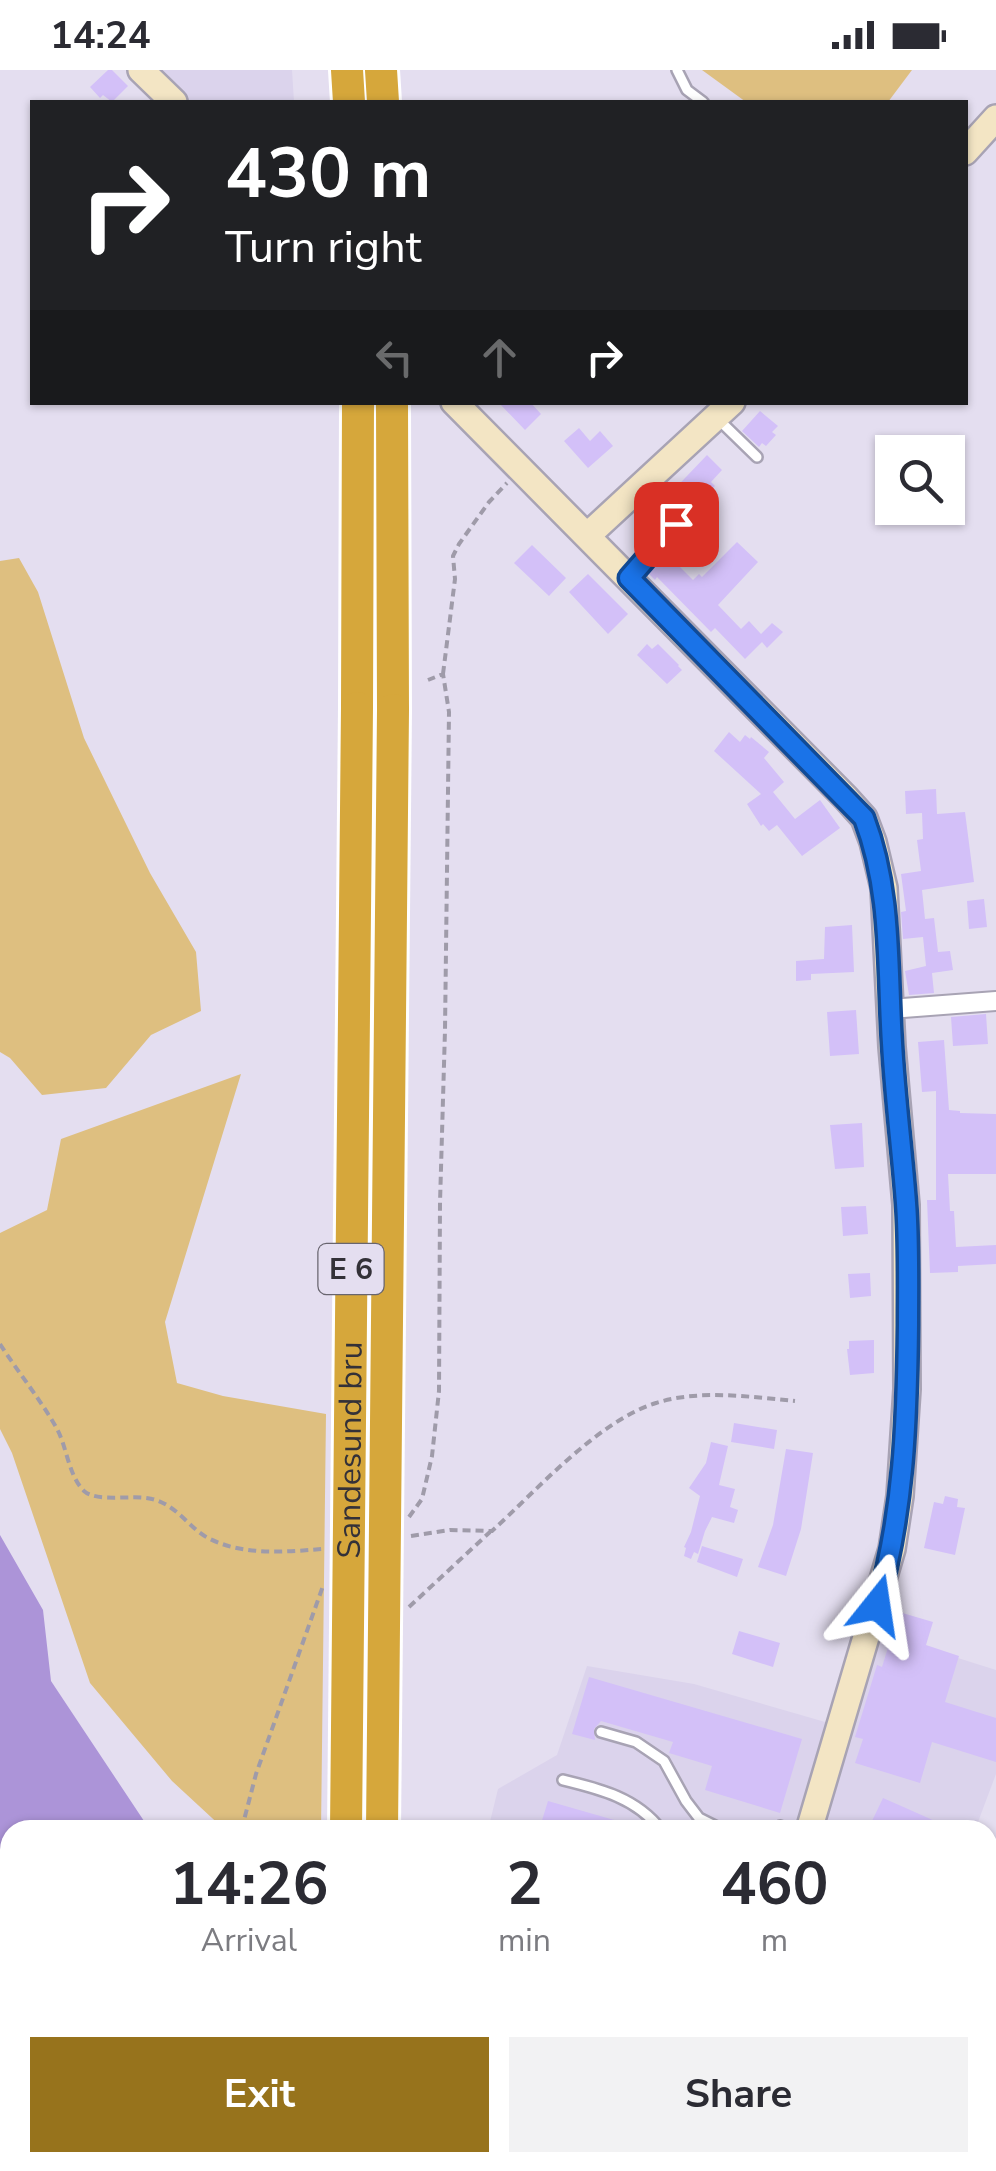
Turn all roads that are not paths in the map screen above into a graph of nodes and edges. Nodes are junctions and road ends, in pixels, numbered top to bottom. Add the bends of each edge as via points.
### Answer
1 (141, 70) edge
2 (347, 70) edge
3 (381, 70) edge
4 (678, 70) edge
5 (172, 100) edge
6 (348, 100) edge
7 (382, 100) edge
8 (700, 100) edge
9 (996, 118) edge
10 (968, 149) edge
11 (358, 405) edge
12 (392, 405) edge
13 (456, 405) edge
14 (724, 410) edge
15 (758, 457) dead end
16 (676, 524) dead end
17 (587, 536) junction
18 (629, 578) junction
19 (996, 1001) edge
20 (890, 1010) junction
21 (601, 1732) dead end
22 (563, 1780) dead end
23 (346, 1820) edge
24 (382, 1820) edge
25 (652, 1820) edge
26 (703, 1820) edge
27 (812, 1820) edge

1 - 5 main road
2 - 6 highway
3 - 7 highway
4 - 8 lane
9 - 10 main road
11 - 23 highway, Sandesund bru / E 6, bridge
12 - 24 highway, Sandesund bru / E 6, bridge
13 - 17 main road
14 - 15 lane
14 - 17 main road
16 - 18 lane
17 - 18 main road
18 - 20 main road via 864,818 884,888
19 - 20 street
20 - 27 main road via 906,1205 900,1496 884,1582
21 - 26 lane via 652,1750
22 - 25 lane via 630,1802

